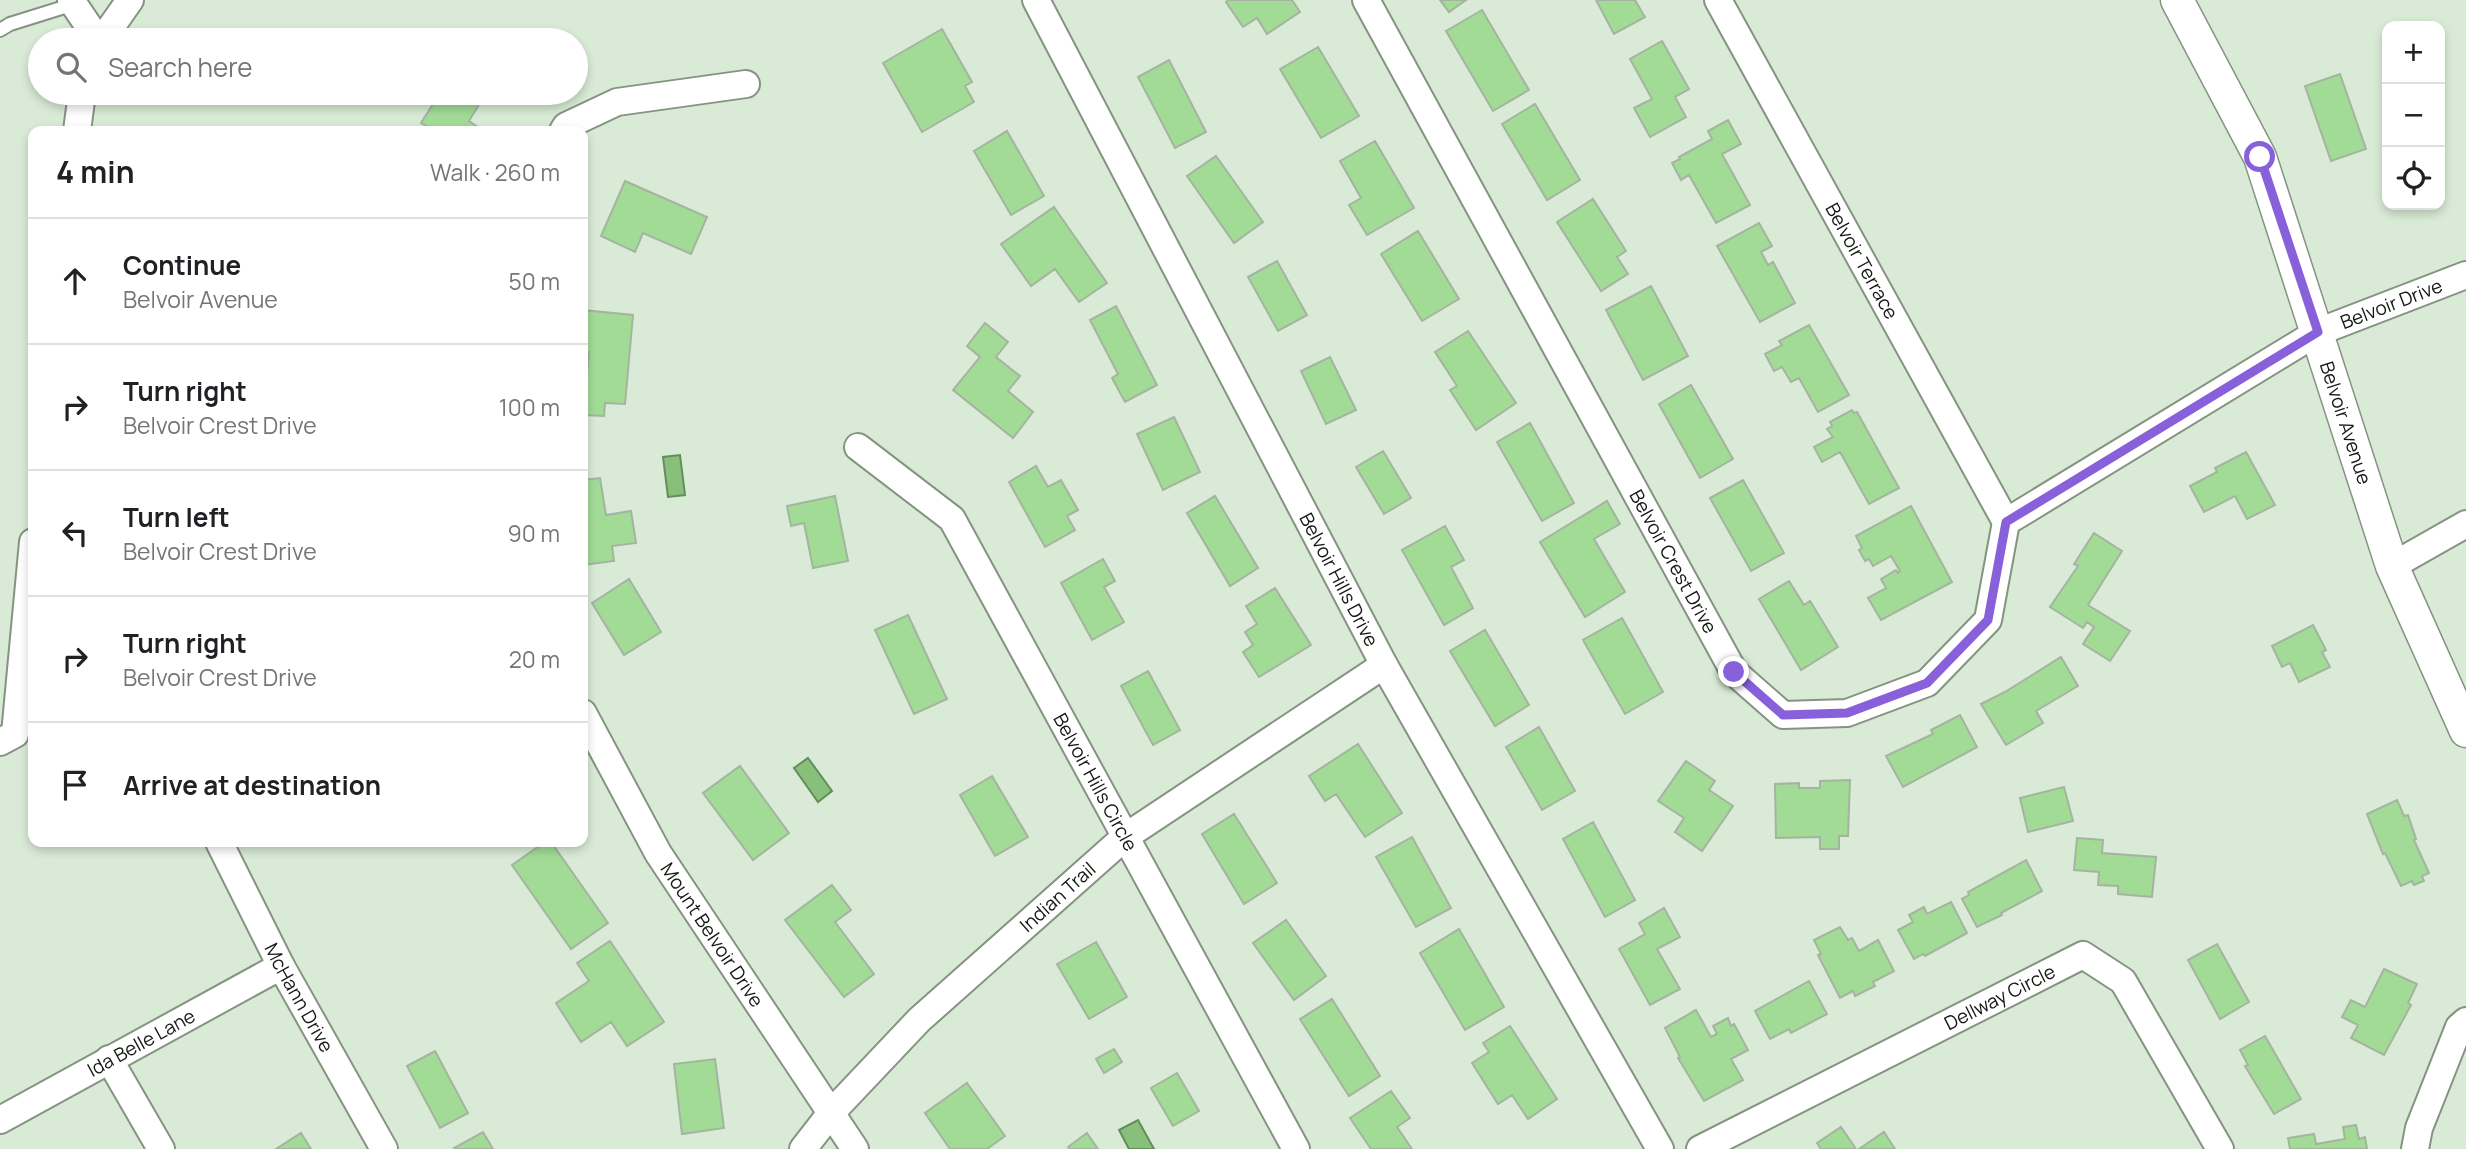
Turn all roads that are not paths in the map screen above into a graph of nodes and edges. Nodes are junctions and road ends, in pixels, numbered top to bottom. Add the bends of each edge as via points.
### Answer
1 (130, 0) edge
2 (1036, 0) edge
3 (1366, 0) edge
4 (1718, 0) edge
5 (2178, 0) edge
6 (74, 1) edge
7 (92, 28) edge
8 (109, 28) edge
9 (0, 30) edge
10 (746, 84) dead end
11 (80, 105) edge
12 (77, 126) edge
13 (566, 126) edge
14 (2466, 275) edge
15 (2318, 332) junction
16 (858, 447) dead end
17 (2006, 522) junction
18 (2466, 524) edge
19 (2392, 566) junction
20 (28, 600) edge
21 (1384, 665) junction
22 (588, 722) edge
23 (2466, 731) edge
24 (16, 738) edge
25 (1125, 837) junction
26 (222, 847) edge
27 (281, 965) junction
28 (2466, 1021) edge
29 (110, 1059) junction
30 (831, 1113) junction
31 (0, 1120) edge
32 (161, 1149) edge
33 (384, 1149) edge
34 (803, 1149) edge
35 (855, 1149) edge
36 (1296, 1149) edge
37 (1660, 1149) edge
38 (1700, 1149) edge
39 (2220, 1149) edge
40 (2415, 1149) edge

1 - 8 street
2 - 21 street, Belvoir Hills Drive
3 - 17 street, Belvoir Crest Drive via 1734,672 1783,715 1847,713 1927,683 1988,620
4 - 17 street, Belvoir Terrace
5 - 15 street, Belvoir Avenue via 2260,157
6 - 7 street
6 - 9 lane
10 - 13 street via 617,102
11 - 12 street
14 - 15 street, Belvoir Drive
15 - 17 street
15 - 19 street, Belvoir Avenue
16 - 25 street, Belvoir Hills Circle via 952,519
18 - 19 street
19 - 23 street, Belvoir Avenue
20 - 24 street
21 - 25 street, Indian Trail
21 - 37 street, Belvoir Hills Drive
22 - 30 street, Mount Belvoir Drive via 658,853
25 - 30 street, Indian Trail via 919,1020
25 - 36 street, Belvoir Hills Circle
26 - 27 street, McHann Drive
27 - 29 street, Ida Belle Lane
27 - 33 street, McHann Drive
28 - 40 street via 2459,1027 2439,1077
29 - 31 street, Ida Belle Lane
29 - 32 street
30 - 34 street, Indian Trail
30 - 35 street, Mount Belvoir Drive
38 - 39 street, Dellway Circle via 2083,955 2123,981

